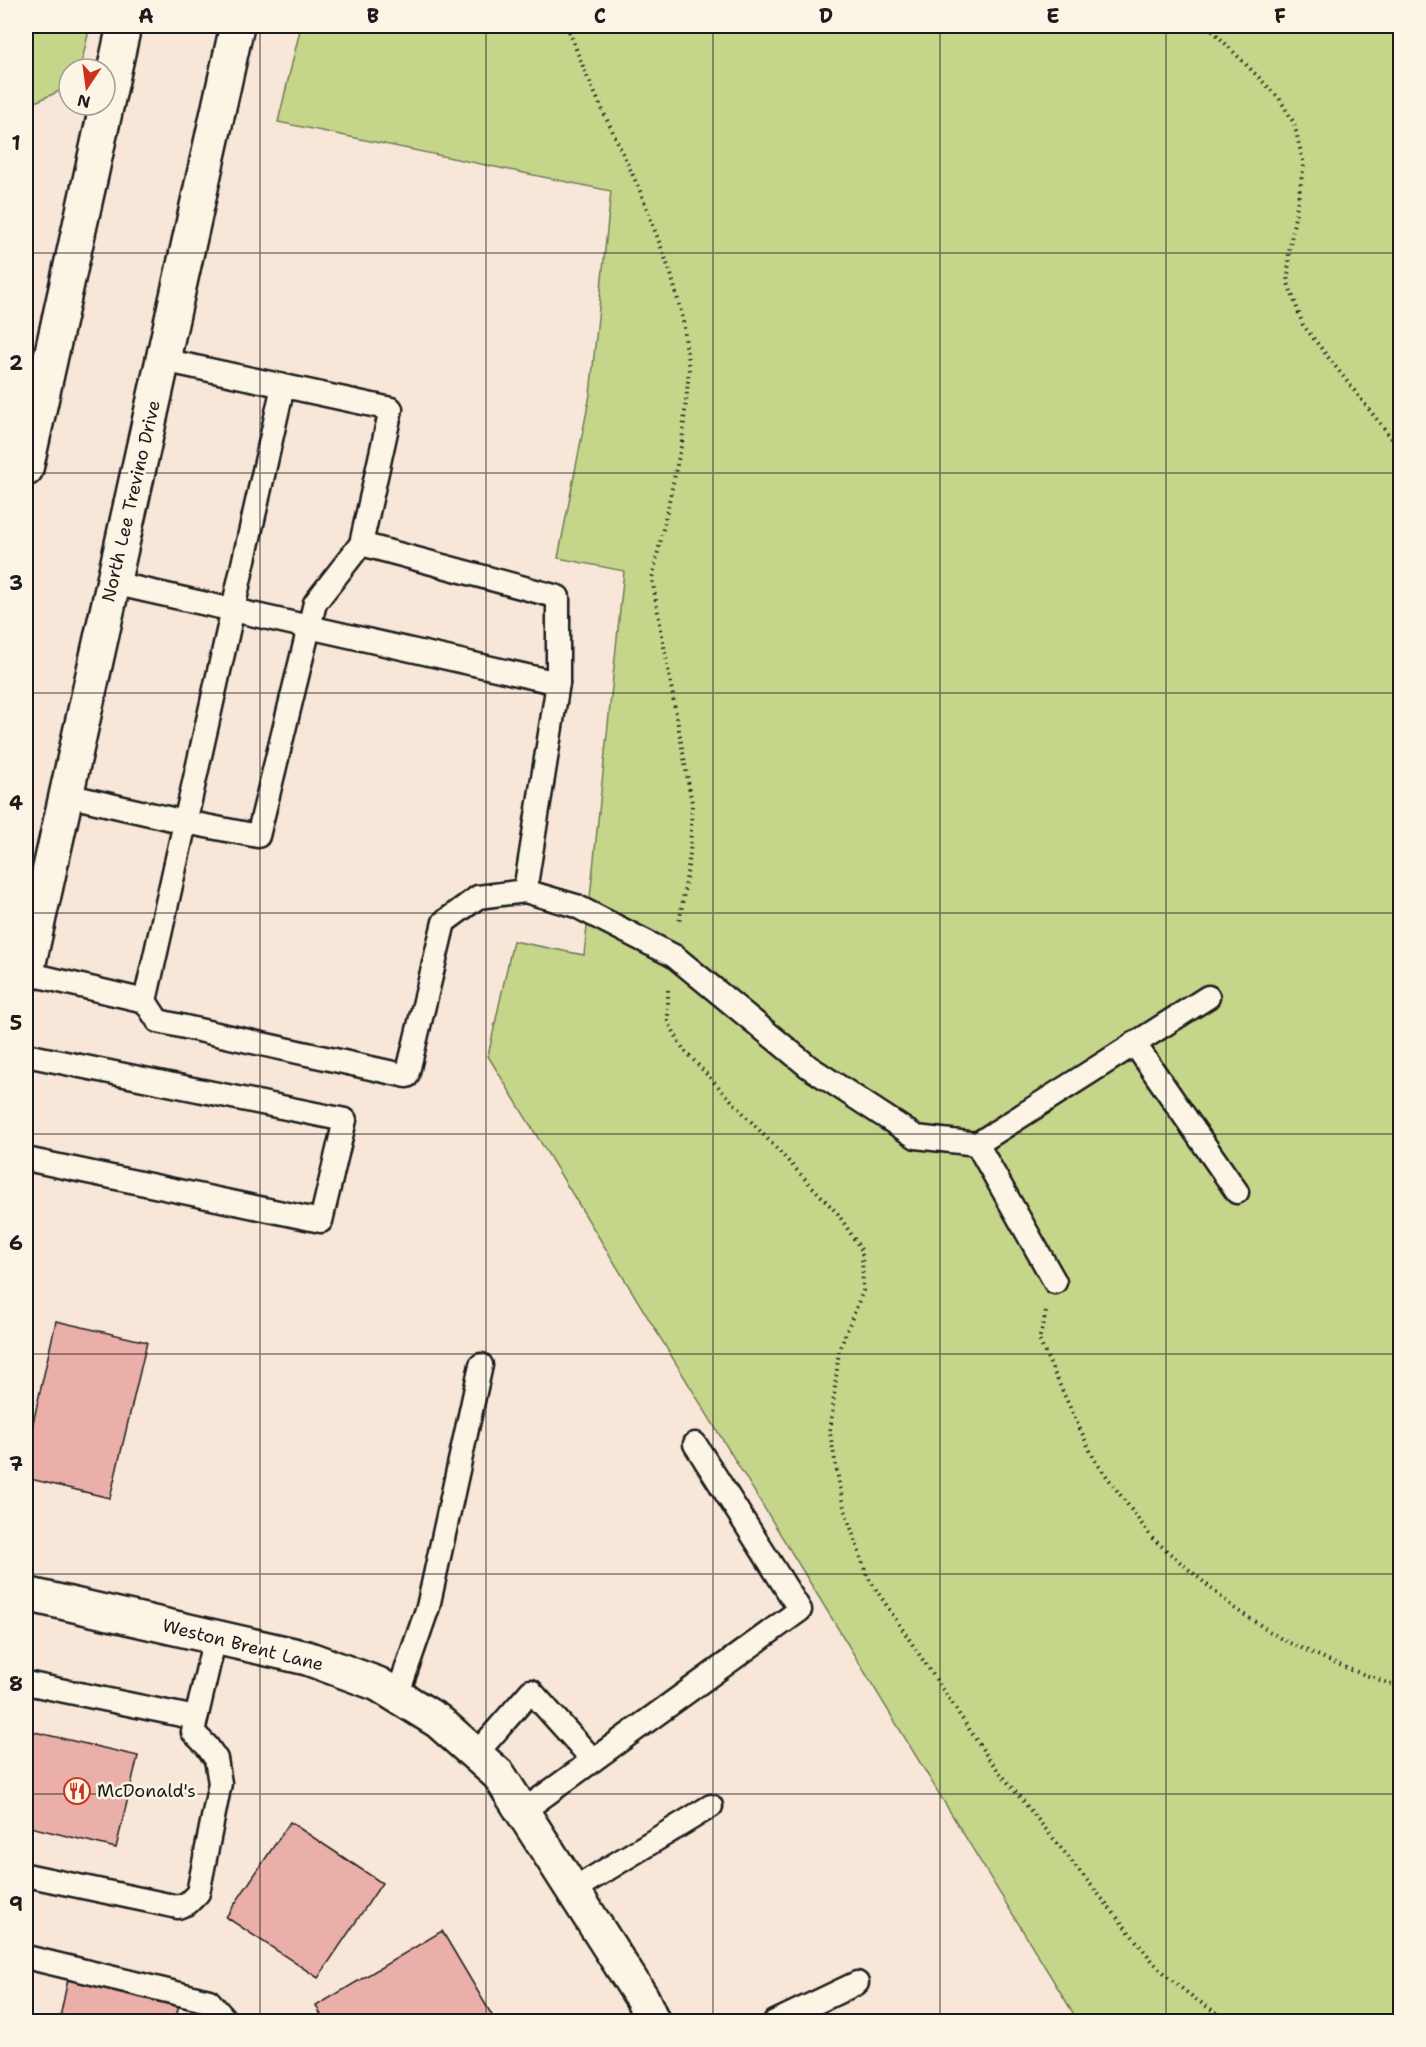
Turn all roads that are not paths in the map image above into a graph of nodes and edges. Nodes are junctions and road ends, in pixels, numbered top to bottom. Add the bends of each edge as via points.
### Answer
1 (124, 26) edge
2 (237, 26) edge
3 (163, 360) junction
4 (283, 386) junction
5 (26, 469) edge
6 (361, 544) junction
7 (113, 583) junction
8 (233, 609) junction
9 (309, 627) junction
10 (558, 683) junction
11 (66, 795) junction
12 (185, 822) junction
13 (525, 891) junction
14 (26, 975) edge
15 (1208, 997) dead end
16 (145, 1001) junction
17 (1134, 1043) junction
18 (26, 1055) edge
19 (976, 1144) junction
20 (26, 1159) edge
21 (1237, 1192) dead end
22 (1055, 1282) road end
23 (481, 1365) dead end
24 (695, 1444) dead end
25 (26, 1594) edge
26 (214, 1637) junction
27 (26, 1683) edge
28 (397, 1696) junction
29 (196, 1718) junction
30 (476, 1754) junction
31 (593, 1760) junction
32 (711, 1806) dead end
33 (523, 1811) junction
34 (26, 1875) edge
35 (573, 1890) junction
36 (26, 1957) edge
37 (857, 1983) dead end
38 (227, 2022) edge
39 (652, 2022) edge
40 (775, 2022) edge

1 - 5 main road
2 - 3 main road, North Lee Trevino Drive
3 - 4 lane
3 - 7 main road, North Lee Trevino Drive
4 - 6 lane via 391,409
4 - 8 lane
6 - 9 lane via 315,603
6 - 10 lane via 558,597
7 - 8 lane
7 - 11 main road, North Lee Trevino Drive
8 - 9 lane
8 - 12 lane
9 - 10 lane
9 - 12 lane via 258,836
10 - 13 lane
11 - 12 lane
11 - 14 main road, North Lee Trevino Drive
12 - 16 lane
13 - 16 lane via 478,897 444,922 407,1076 158,1021
13 - 19 lane via 576,906 674,956 809,1067 916,1137
14 - 16 lane
15 - 17 lane
17 - 19 lane
17 - 21 lane
18 - 20 lane via 345,1120 321,1221
19 - 22 lane
23 - 28 lane via 428,1607
24 - 31 lane via 800,1610
25 - 26 main road, Weston Brent Lane
26 - 28 main road, Weston Brent Lane via 307,1658 378,1684
26 - 29 lane
27 - 29 lane
28 - 30 main road, Weston Brent Lane via 438,1722
29 - 34 lane via 193,1732 216,1760 220,1783 198,1893 188,1903 178,1907
30 - 31 lane via 531,1691
30 - 33 main road, Weston Brent Lane via 499,1775
31 - 33 lane
32 - 35 lane
33 - 35 main road, Weston Brent Lane
35 - 39 main road, Weston Brent Lane via 642,1998
36 - 38 lane via 209,2001
37 - 40 lane

